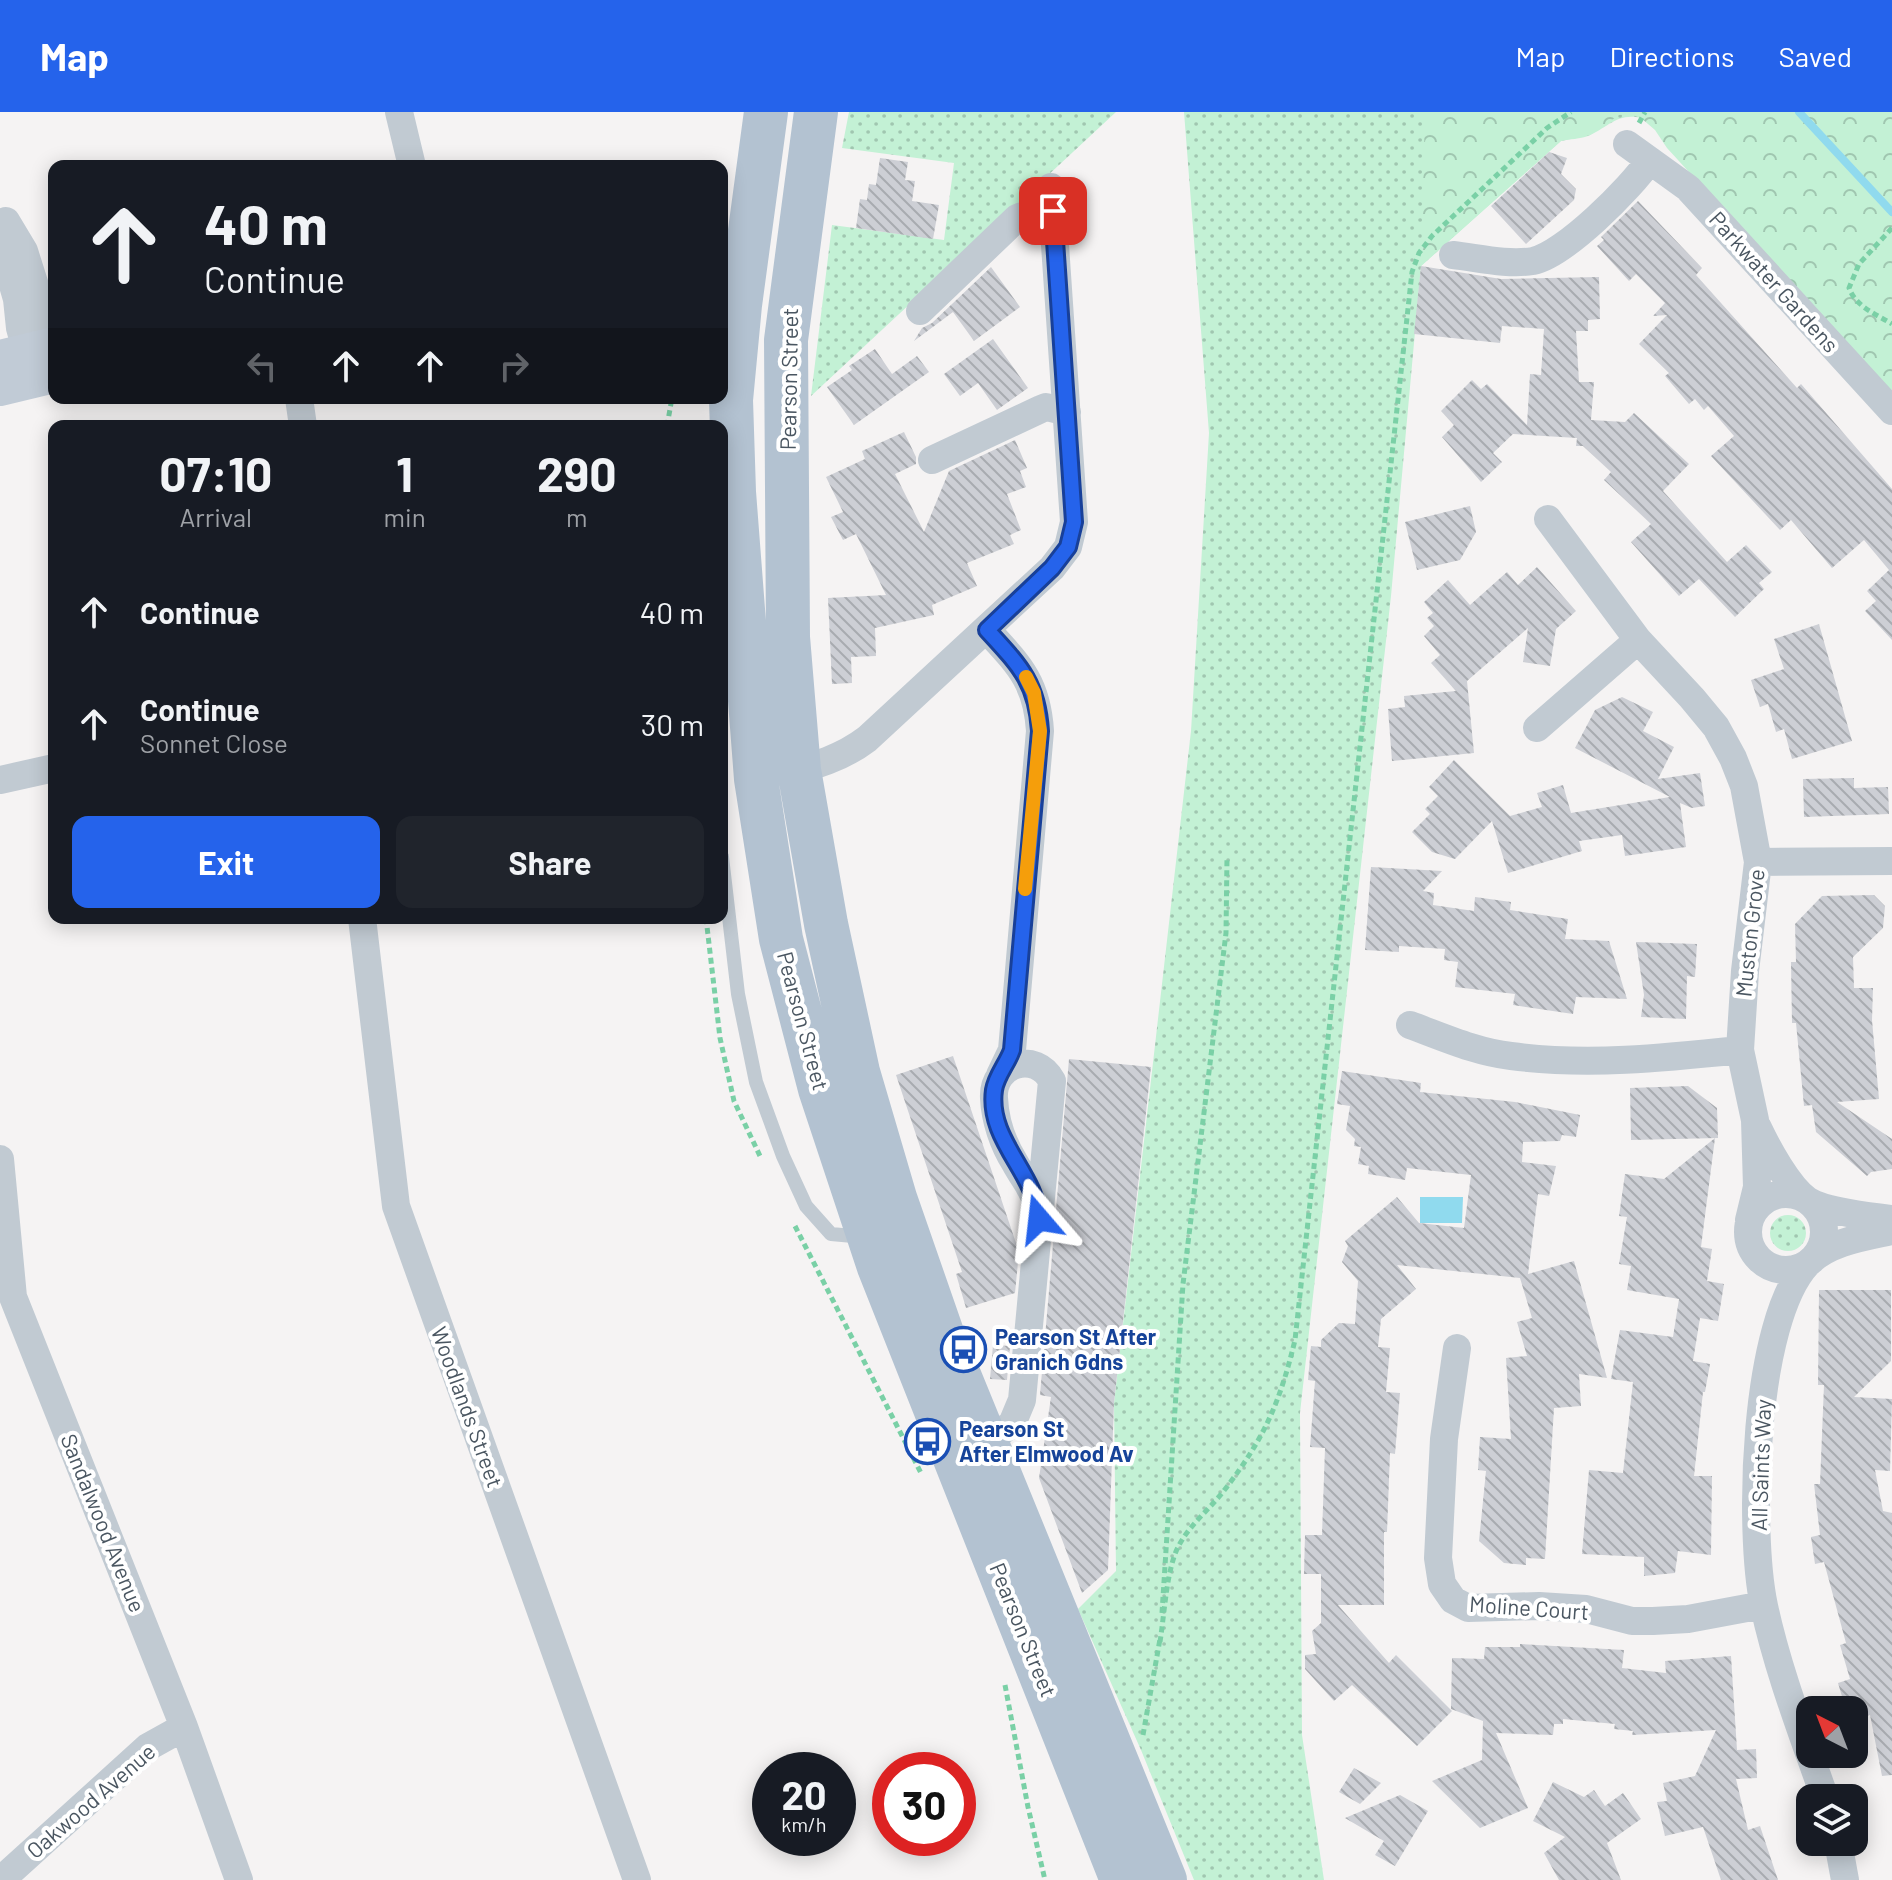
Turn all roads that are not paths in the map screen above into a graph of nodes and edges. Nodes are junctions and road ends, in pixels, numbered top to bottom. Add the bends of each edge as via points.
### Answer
1 (399, 112) edge
2 (766, 112) edge
3 (816, 112) edge
4 (1627, 144) dead end
5 (411, 160) edge
6 (1649, 161) junction
7 (3, 216) edge
8 (735, 248) edge
9 (1453, 255) dead end
10 (920, 311) dead end
11 (730, 315) edge
12 (787, 327) junction
13 (34, 361) edge
14 (1892, 411) edge
15 (1067, 412) junction
16 (932, 460) dead end
17 (1548, 519) dead end
18 (987, 630) junction
19 (1638, 640) junction
20 (1537, 728) dead end
21 (48, 769) edge
22 (799, 770) junction
23 (756, 779) junction
24 (0, 780) edge
25 (1892, 861) edge
26 (1758, 862) junction
27 (728, 908) edge
28 (363, 924) edge
29 (1410, 1025) dead end
30 (1740, 1050) junction
31 (1016, 1063) junction
32 (1755, 1120) junction
33 (1047, 1131) junction
34 (1006, 1146) junction
35 (0, 1159) edge
36 (1808, 1200) junction
37 (1039, 1219) junction
38 (1892, 1219) edge
39 (1892, 1231) edge
40 (1749, 1233) junction
41 (869, 1237) junction
42 (1810, 1261) junction
43 (1457, 1348) dead end
44 (1768, 1363) junction
45 (986, 1442) junction
46 (1763, 1605) junction
47 (184, 1727) junction
48 (1820, 1784) edge
49 (1841, 1856) edge
50 (1, 1880) edge
51 (239, 1880) edge
52 (637, 1880) edge
53 (1122, 1880) edge
54 (1165, 1880) edge
55 (1845, 1880) edge

1 - 5 street
2 - 8 main road, Pearson Street
3 - 12 main road, Pearson Street
4 - 6 street, Parkwater Gardens
6 - 9 street via 1635,183 1587,226 1537,260
6 - 14 street, Parkwater Gardens via 1688,188
7 - 13 street via 5,258
8 - 11 main road, Pearson Street
10 - 15 street via 1017,218 1052,199
11 - 12 main road
11 - 23 main road, Pearson Street via 734,492
12 - 22 main road, Pearson Street via 788,637
15 - 16 street via 1046,407
15 - 18 street via 1074,522 1068,547
17 - 19 street, Muston Grove
18 - 22 street via 860,745 827,763
18 - 31 street via 1028,679 1039,709 1017,977
19 - 20 street
19 - 26 street, Muston Grove via 1700,707 1733,758 1744,786
21 - 24 street
22 - 23 street
22 - 45 main road, Pearson Street via 858,1072 895,1198
23 - 41 main road, Pearson Street via 781,939 820,1089
25 - 26 street
26 - 30 street, Muston Grove
27 - 41 lane via 756,1082 783,1156 806,1206 831,1234
28 - 52 street, Woodlands Street via 396,1206
29 - 30 street via 1510,1056 1592,1061
30 - 32 street, Muston Grove
31 - 33 street via 1043,1069 1052,1081
31 - 34 street via 993,1094
32 - 36 street via 1769,1152
32 - 40 street, Muston Grove via 1757,1187
33 - 34 street via 1038,1149 1026,1156
33 - 37 street
34 - 37 street via 1036,1196
35 - 47 street, Sandalwood Avenue via 13,1297
36 - 38 street
36 - 40 street via 1773,1195 1754,1209
36 - 42 street via 1824,1231
37 - 45 street via 1022,1400 1012,1424
39 - 42 street via 1832,1246
40 - 42 street via 1756,1257 1767,1265 1793,1269
40 - 44 street via 1770,1319
41 - 53 main road, Pearson Street
42 - 44 street via 1784,1303
43 - 46 street, Moline Court via 1444,1439 1438,1558 1442,1584 1453,1600 1468,1608 1586,1609 1632,1621 1688,1619
44 - 46 street, All Saints Way via 1755,1506
45 - 54 main road, Pearson Street
46 - 48 street, All Saints Way
47 - 50 street, Oakwood Avenue via 148,1747
47 - 51 street, Sandalwood Avenue
49 - 55 street

